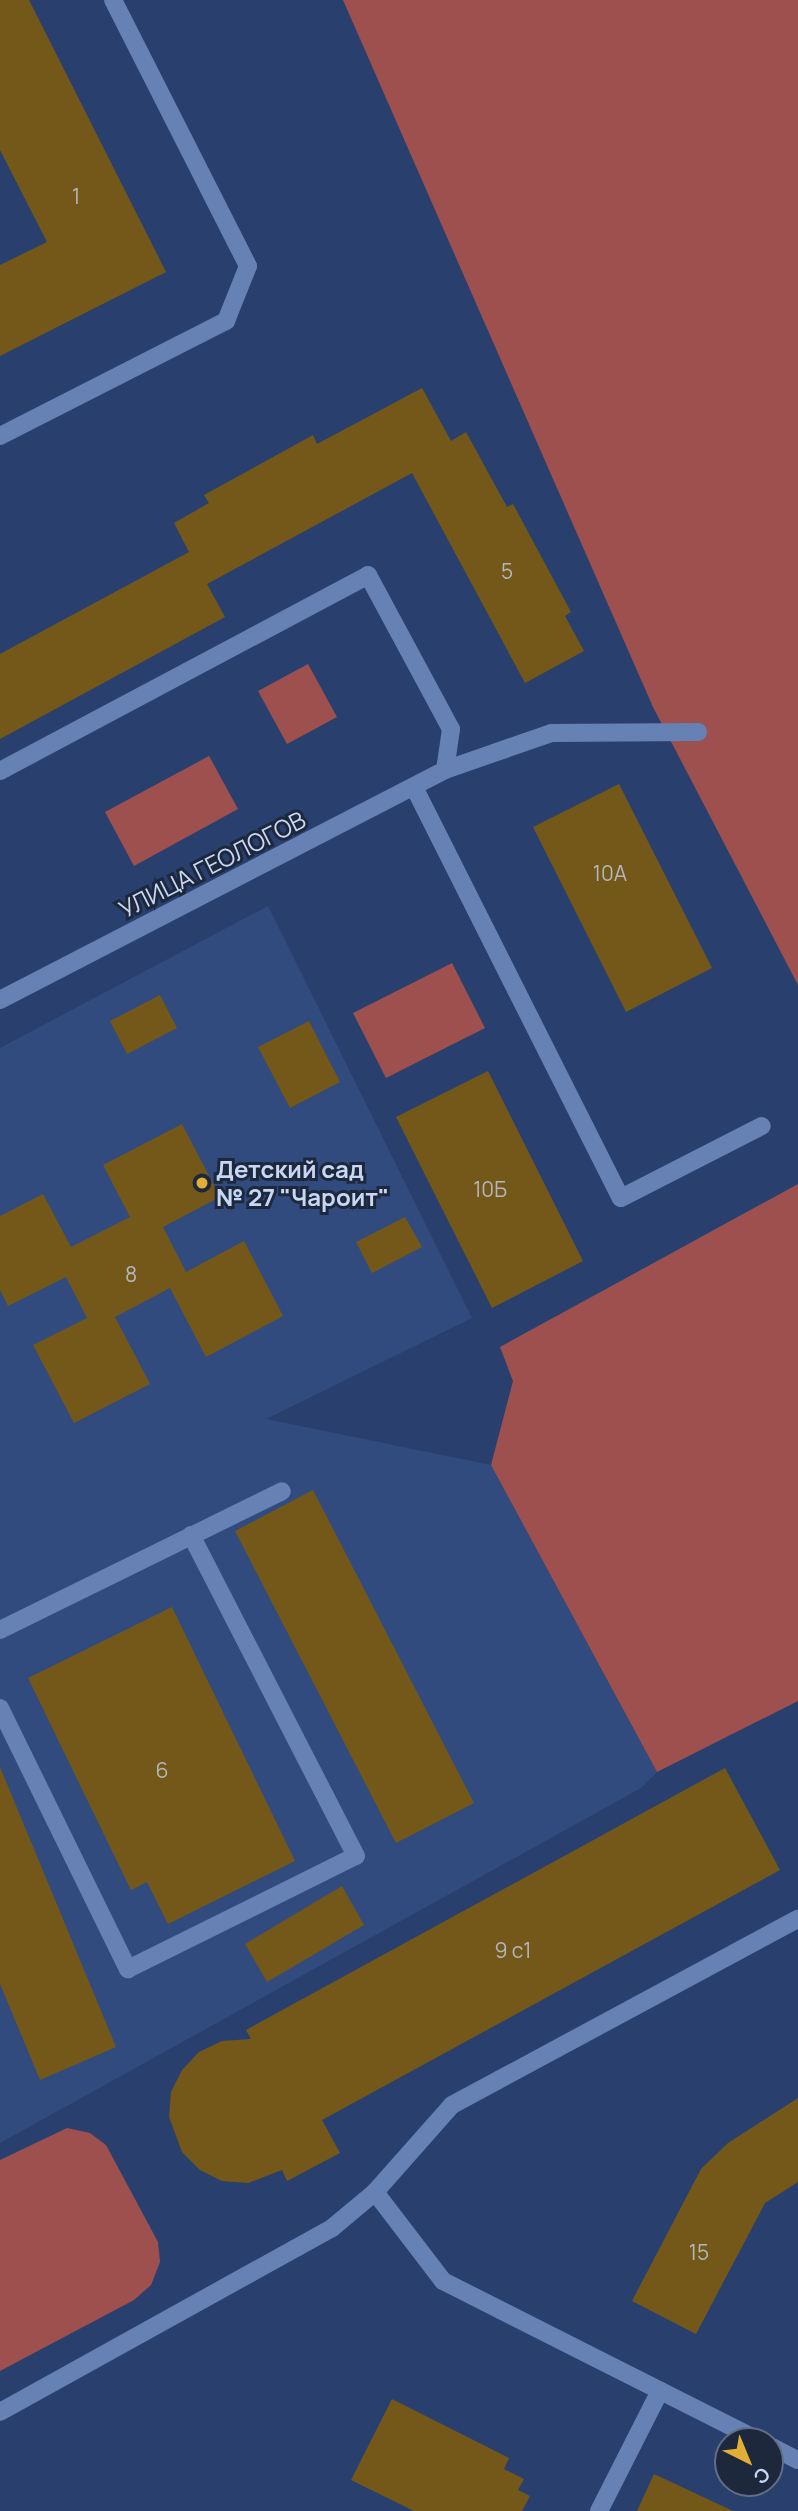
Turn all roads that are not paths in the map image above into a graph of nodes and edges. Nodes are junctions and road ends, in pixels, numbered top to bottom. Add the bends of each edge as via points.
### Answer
1 (113, 0) edge
2 (0, 436) edge
3 (698, 732) dead end
4 (445, 770) junction
5 (0, 771) edge
6 (414, 787) junction
7 (0, 1000) edge
8 (762, 1126) dead end
9 (282, 1491) dead end
10 (191, 1535) junction
11 (0, 1630) edge
12 (0, 1708) edge
13 (798, 1919) edge
14 (375, 2192) junction
15 (660, 2391) junction
16 (0, 2412) edge
17 (732, 2427) edge
18 (599, 2511) edge

1 - 2 street via 248,266 226,321
3 - 4 street, УЛИЦА ГЕОЛОГОВ via 551,733
4 - 5 street via 451,729 368,575
4 - 6 street, УЛИЦА ГЕОЛОГОВ
6 - 7 street, УЛИЦА ГЕОЛОГОВ
6 - 8 street via 621,1198
9 - 10 street
10 - 11 street
10 - 12 street via 356,1856 128,1969
13 - 14 street via 452,2105
14 - 15 street via 443,2281
14 - 16 street via 332,2228
15 - 17 street
15 - 18 street

